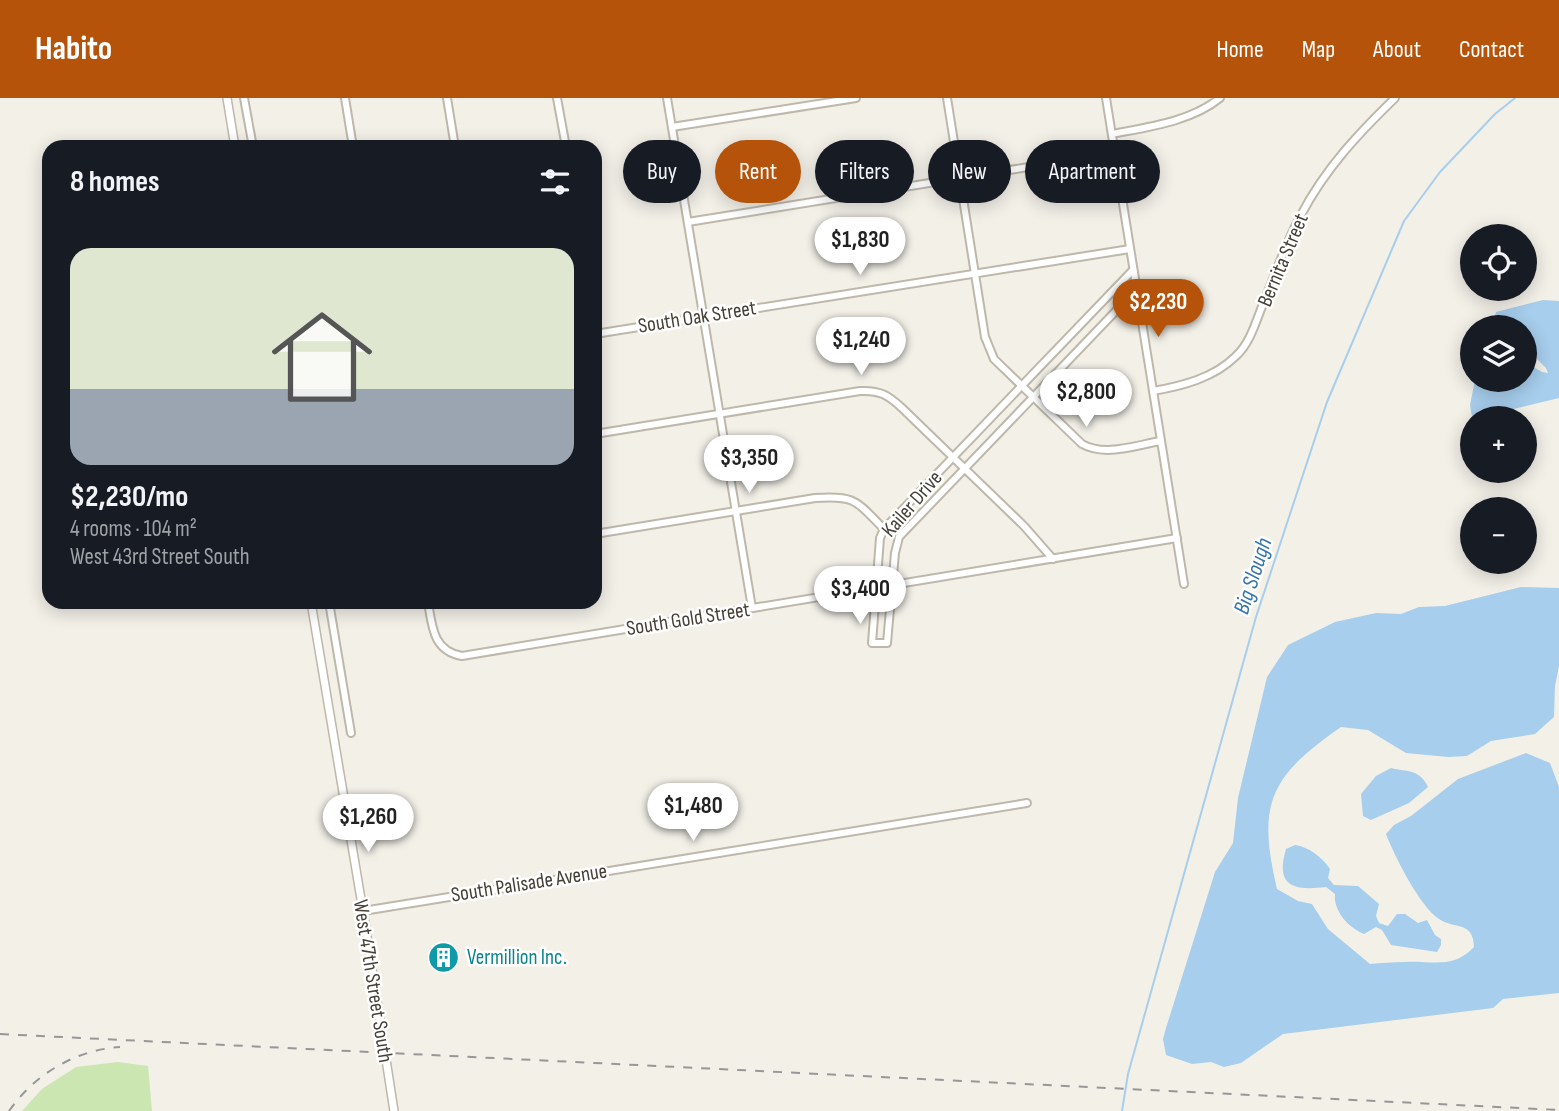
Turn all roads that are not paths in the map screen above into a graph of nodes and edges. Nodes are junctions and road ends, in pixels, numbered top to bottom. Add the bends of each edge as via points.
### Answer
1 (227, 98) edge
2 (244, 98) edge
3 (345, 98) edge
4 (447, 98) edge
5 (557, 98) edge
6 (667, 98) edge
7 (856, 98) edge
8 (947, 98) edge
9 (1106, 98) edge
10 (1220, 98) edge
11 (1395, 98) edge
12 (672, 127) junction
13 (1112, 134) junction
14 (234, 140) edge
15 (252, 140) edge
16 (353, 140) edge
17 (454, 140) edge
18 (565, 140) edge
19 (954, 140) edge
20 (1113, 140) edge
21 (928, 183) edge
22 (964, 203) edge
23 (1123, 203) edge
24 (688, 222) junction
25 (1130, 249) junction
26 (1133, 270) junction
27 (976, 273) junction
28 (1136, 290) junction
29 (704, 316) junction
30 (602, 332) edge
31 (1022, 386) junction
32 (1153, 391) junction
33 (1034, 397) junction
34 (720, 414) junction
35 (602, 433) edge
36 (1161, 440) junction
37 (953, 458) junction
38 (964, 468) junction
39 (736, 511) junction
40 (884, 529) junction
41 (602, 533) edge
42 (1177, 538) junction
43 (1053, 559) junction
44 (1184, 584) dead end
45 (892, 585) junction
46 (876, 588) junction
47 (752, 608) junction
48 (312, 609) edge
49 (330, 609) edge
50 (429, 609) edge
51 (351, 733) dead end
52 (1027, 803) dead end
53 (363, 911) junction
54 (394, 1111) edge

1 - 14 street
2 - 15 street
3 - 16 street
4 - 17 street
5 - 18 street
6 - 12 street
7 - 12 street
8 - 19 street
9 - 13 street
10 - 13 street via 1182,118
11 - 32 street, Bernita Street via 1354,139 1315,189 1237,355 1188,383
12 - 24 street
13 - 20 street
21 - 24 street
22 - 27 street
23 - 25 street
24 - 29 street
25 - 26 street
25 - 27 street, South Oak Street
26 - 28 street
26 - 31 street, Kailer Drive
27 - 29 street, South Oak Street
27 - 31 street via 988,348
28 - 32 street
28 - 33 street, Kailer Drive
29 - 30 street, South Oak Street
29 - 34 street
31 - 33 street
31 - 37 street, Kailer Drive
32 - 36 street
33 - 36 street via 1090,448 1110,450
33 - 38 street, Kailer Drive
34 - 35 street
34 - 37 street via 877,390
34 - 39 street
36 - 42 street
37 - 38 street
37 - 40 street, Kailer Drive
38 - 43 street
38 - 45 street, Kailer Drive via 899,537
39 - 40 street via 841,496 857,502
39 - 41 street
39 - 47 street
40 - 46 street, Kailer Drive
42 - 43 street, South Gold Street
42 - 44 street
43 - 45 street, South Gold Street
45 - 46 street, South Gold Street
45 - 46 street, Kailer Drive via 887,643 875,645
46 - 47 street, South Gold Street
47 - 50 street, South Gold Street via 462,656 447,652 436,640
48 - 53 street, West 47th Street South
49 - 51 street
52 - 53 street, South Palisade Avenue
53 - 54 street, West 47th Street South

